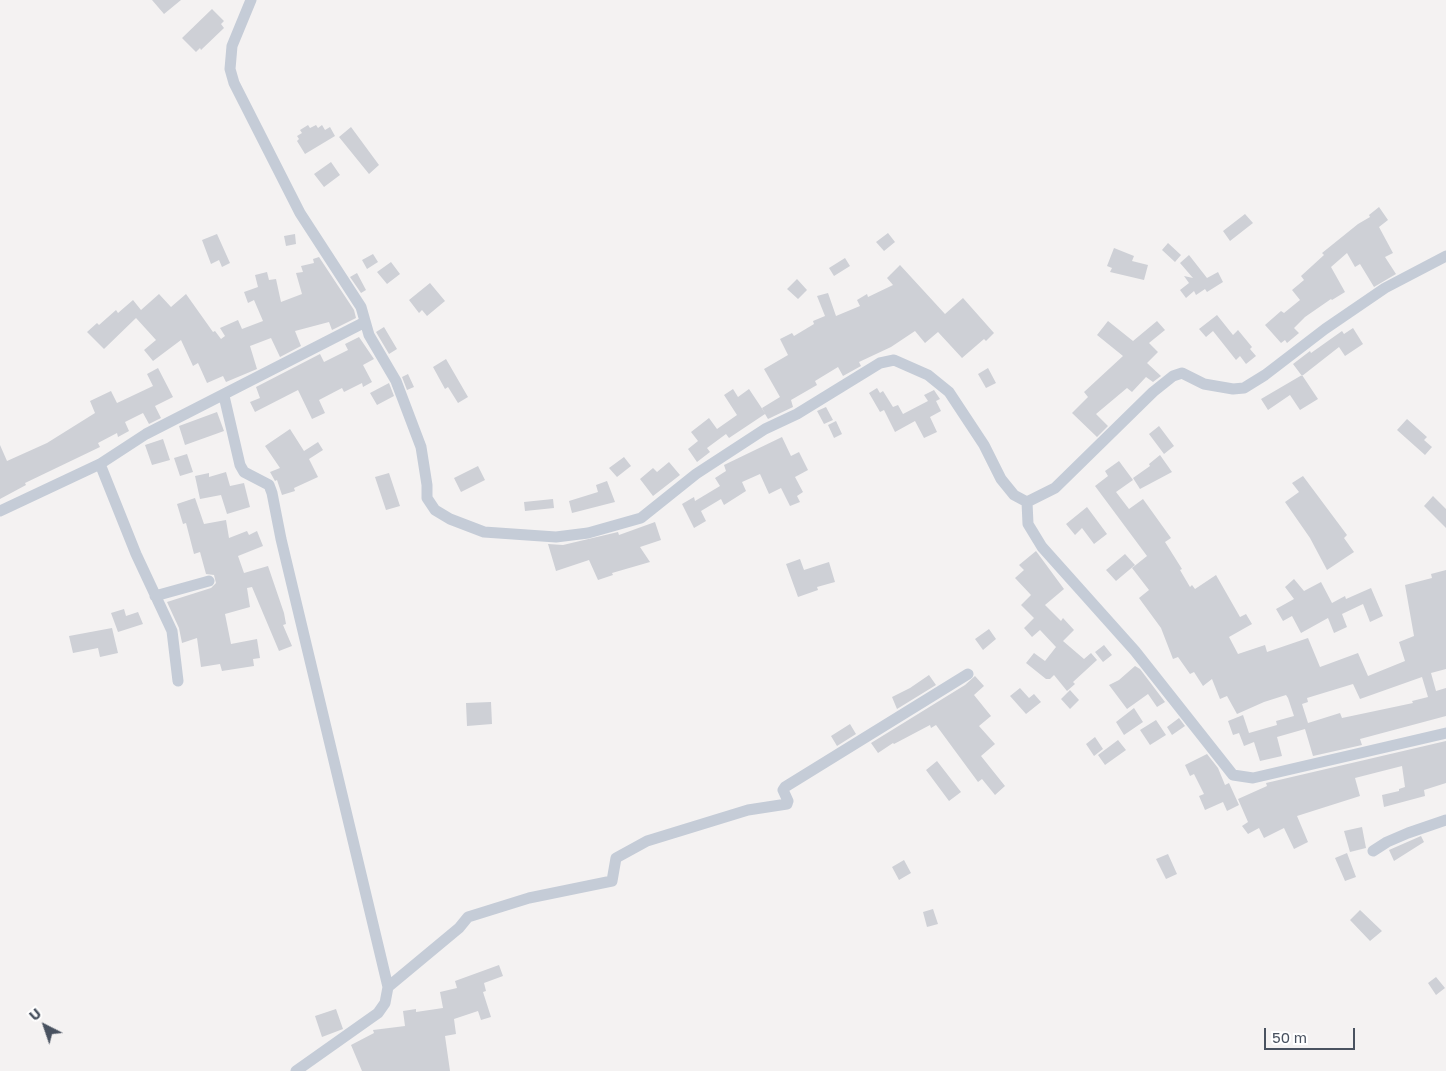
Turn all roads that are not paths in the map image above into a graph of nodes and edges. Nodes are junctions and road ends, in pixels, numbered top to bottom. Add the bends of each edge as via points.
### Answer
1 (251, 0) edge
2 (1446, 256) edge
3 (365, 322) junction
4 (224, 396) junction
5 (100, 464) junction
6 (1027, 502) junction
7 (0, 511) edge
8 (209, 581) dead end
9 (155, 596) junction
10 (968, 674) dead end
11 (178, 682) dead end
12 (1446, 733) edge
13 (1446, 820) edge
14 (1373, 851) dead end
15 (388, 987) junction
16 (296, 1071) edge

1 - 3 street via 232,46 230,69 234,83 300,213 361,307
2 - 6 street via 1385,288 1244,388 1204,384 1182,373 1173,376 1055,488
3 - 4 street
3 - 6 street via 396,381 421,446 426,498 435,510 450,519 484,532 556,537 588,533 641,518 696,474 765,429 797,414 880,364 894,360 928,375 949,392 984,445 1001,479 1014,495
4 - 5 street via 146,434
4 - 15 street via 240,465 244,472 269,484 272,493 280,539
5 - 7 street
5 - 9 street
6 - 12 street via 1028,524 1042,547 1135,652 1233,775 1253,778
8 - 9 street
9 - 11 street via 172,630
10 - 15 street via 784,787 787,804 748,810 647,841 616,858 612,881 529,898 468,917
13 - 14 street via 1386,842
15 - 16 street via 385,1003 378,1013

